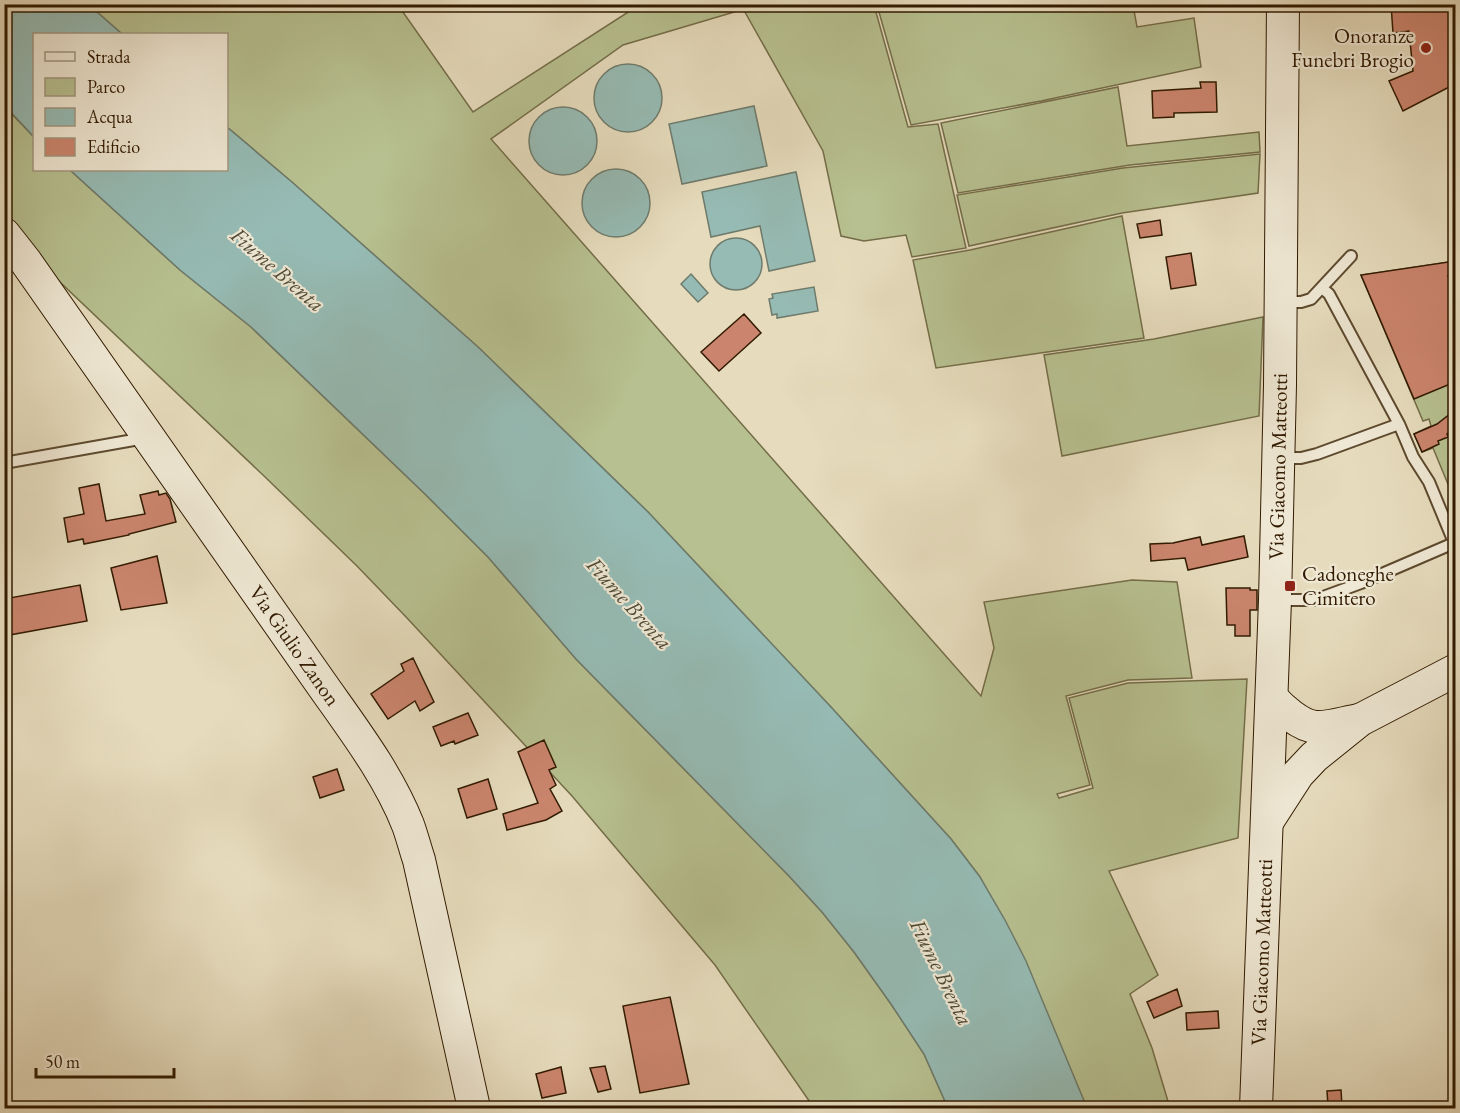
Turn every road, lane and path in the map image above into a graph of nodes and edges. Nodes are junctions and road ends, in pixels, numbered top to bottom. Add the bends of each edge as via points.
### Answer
1 (1283, 4) edge
2 (4, 234) edge
3 (1351, 256) dead end
4 (1322, 288) junction
5 (1281, 302) junction
6 (1399, 424) junction
7 (148, 438) junction
8 (1278, 458) junction
9 (4, 463) edge
10 (1455, 545) edge
11 (1275, 600) junction
12 (1455, 670) edge
13 (1272, 698) junction
14 (1360, 720) junction
15 (1308, 726) junction
16 (1270, 743) junction
17 (1314, 757) junction
18 (1267, 823) junction
19 (474, 1108) edge
20 (1256, 1108) edge

1 - 5 street, Via Giacomo Matteotti
2 - 7 street, Via Giulio Zanon
3 - 4 lane
4 - 5 lane via 1311,299
4 - 6 lane via 1329,294
5 - 8 street, Via Giacomo Matteotti
6 - 8 lane via 1301,459
6 - 10 lane
7 - 9 lane
7 - 19 street, Via Giulio Zanon via 386,780 419,860
8 - 11 street, Via Giacomo Matteotti
10 - 11 lane via 1315,600
11 - 13 street, Via Giacomo Matteotti
12 - 14 street
13 - 15 street via 1282,710
13 - 16 street, Via Giacomo Matteotti
14 - 15 street via 1318,728
14 - 17 street
15 - 16 street
16 - 17 street via 1281,750
16 - 18 street, Via Giacomo Matteotti
17 - 18 street via 1298,774
18 - 20 street, Via Giacomo Matteotti

